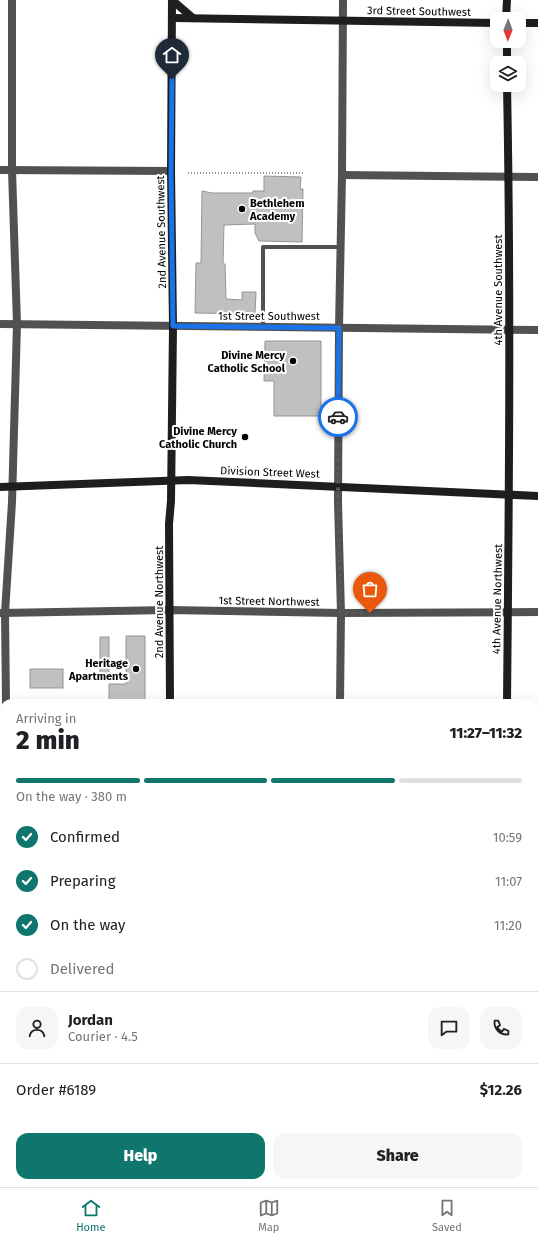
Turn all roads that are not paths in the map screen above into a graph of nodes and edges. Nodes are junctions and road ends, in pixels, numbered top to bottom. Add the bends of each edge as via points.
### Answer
1 (12, 0) edge
2 (172, 0) edge
3 (343, 0) edge
4 (507, 0) edge
5 (506, 12) edge
6 (173, 18) junction
7 (193, 18) junction
8 (343, 21) junction
9 (490, 22) edge
10 (526, 23) edge
11 (538, 23) edge
12 (508, 92) edge
13 (0, 170) edge
14 (12, 170) junction
15 (171, 171) junction
16 (342, 175) junction
17 (509, 177) junction
18 (538, 177) edge
19 (341, 248) junction
20 (0, 324) edge
21 (17, 324) junction
22 (173, 326) junction
23 (263, 327) junction
24 (339, 328) junction
25 (509, 330) junction
26 (538, 330) edge
27 (171, 463) joint
28 (12, 486) junction
29 (338, 486) junction
30 (0, 487) edge
31 (509, 494) junction
32 (538, 496) edge
33 (169, 610) junction
34 (508, 612) junction
35 (538, 612) edge
36 (3, 613) edge
37 (341, 613) junction
38 (6, 699) edge
39 (170, 699) edge
40 (340, 699) edge
41 (507, 699) edge

1 - 14 street
2 - 6 street, 2nd Avenue Southwest
2 - 7 street
3 - 8 street
4 - 5 street
6 - 7 street, 3rd Street Southwest
6 - 15 street, 2nd Avenue Southwest
7 - 8 street, 3rd Street Southwest
8 - 9 street, 3rd Street Southwest
8 - 16 street
10 - 11 street
12 - 17 street, 4th Avenue Southwest
13 - 14 street
14 - 15 street
14 - 21 street
15 - 22 street, 2nd Avenue Southwest
16 - 17 street
16 - 19 street
17 - 18 street
17 - 25 street, 4th Avenue Southwest
19 - 23 lane via 263,247
19 - 24 street
20 - 21 street, 1st Street Southwest
21 - 22 street, 1st Street Southwest
21 - 28 street
22 - 23 street, 1st Street Southwest
22 - 27 street, 2nd Avenue Southwest
23 - 24 street, 1st Street Southwest
24 - 25 street, 1st Street Southwest
24 - 29 street
25 - 26 street, 1st Street Southwest
25 - 31 street, 4th Avenue Southwest
27 - 33 street, 2nd Avenue Northwest
28 - 29 street, Division Street West via 188,480
28 - 30 street, Division Street West
28 - 36 street
29 - 31 street, Division Street West
29 - 37 street
31 - 32 street, Division Street West
31 - 34 street, 4th Avenue Northwest
33 - 36 street, 1st Street Northwest
33 - 37 street, 1st Street Northwest
33 - 39 street, 2nd Avenue Northwest
34 - 35 street, 1st Street Northwest
34 - 37 street, 1st Street Northwest
34 - 41 street, 4th Avenue Northwest
36 - 38 street
37 - 40 street

